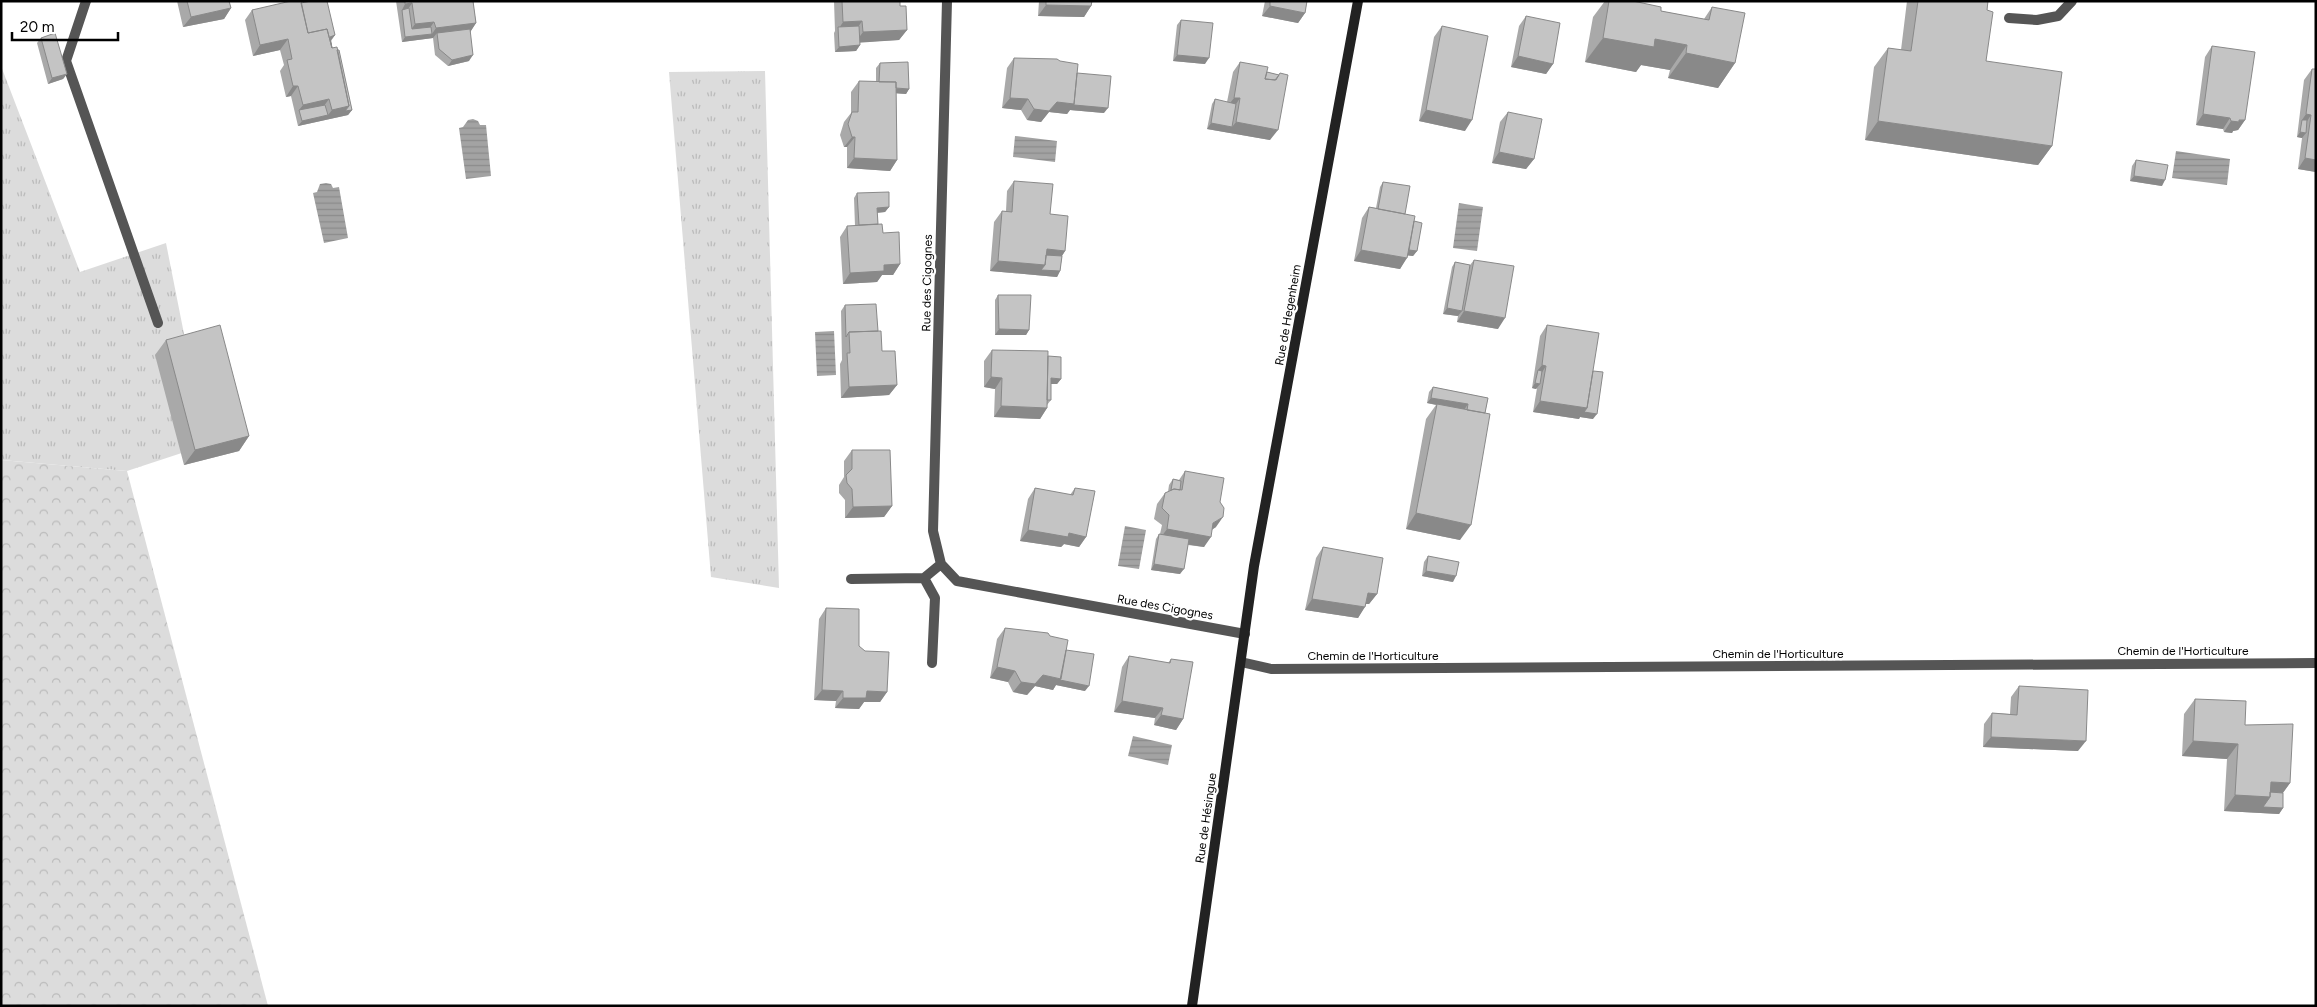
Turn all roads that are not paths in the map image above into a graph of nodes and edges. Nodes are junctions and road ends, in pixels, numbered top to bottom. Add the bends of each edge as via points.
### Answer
1 (86, 1) edge
2 (946, 1) edge
3 (1358, 1) edge
4 (2072, 1) edge
5 (2009, 18) dead end
6 (158, 323) dead end
7 (941, 564) junction
8 (924, 578) junction
9 (850, 579) dead end
10 (1245, 634) junction
11 (1241, 662) junction
12 (932, 663) dead end
13 (2316, 663) edge
14 (1192, 1006) edge

1 - 6 street via 66,61
2 - 7 street, Rue des Cigognes via 933,531
3 - 10 main road, Rue de Hegenheim via 1254,566
4 - 5 street via 2058,16 2037,20
7 - 8 street
7 - 10 street, Rue des Cigognes via 957,581
8 - 9 street
8 - 12 street via 935,598
10 - 11 main road, Rue de Hésingue
11 - 13 street, Chemin de l'Horticulture via 1271,669
11 - 14 main road, Rue de Hésingue

